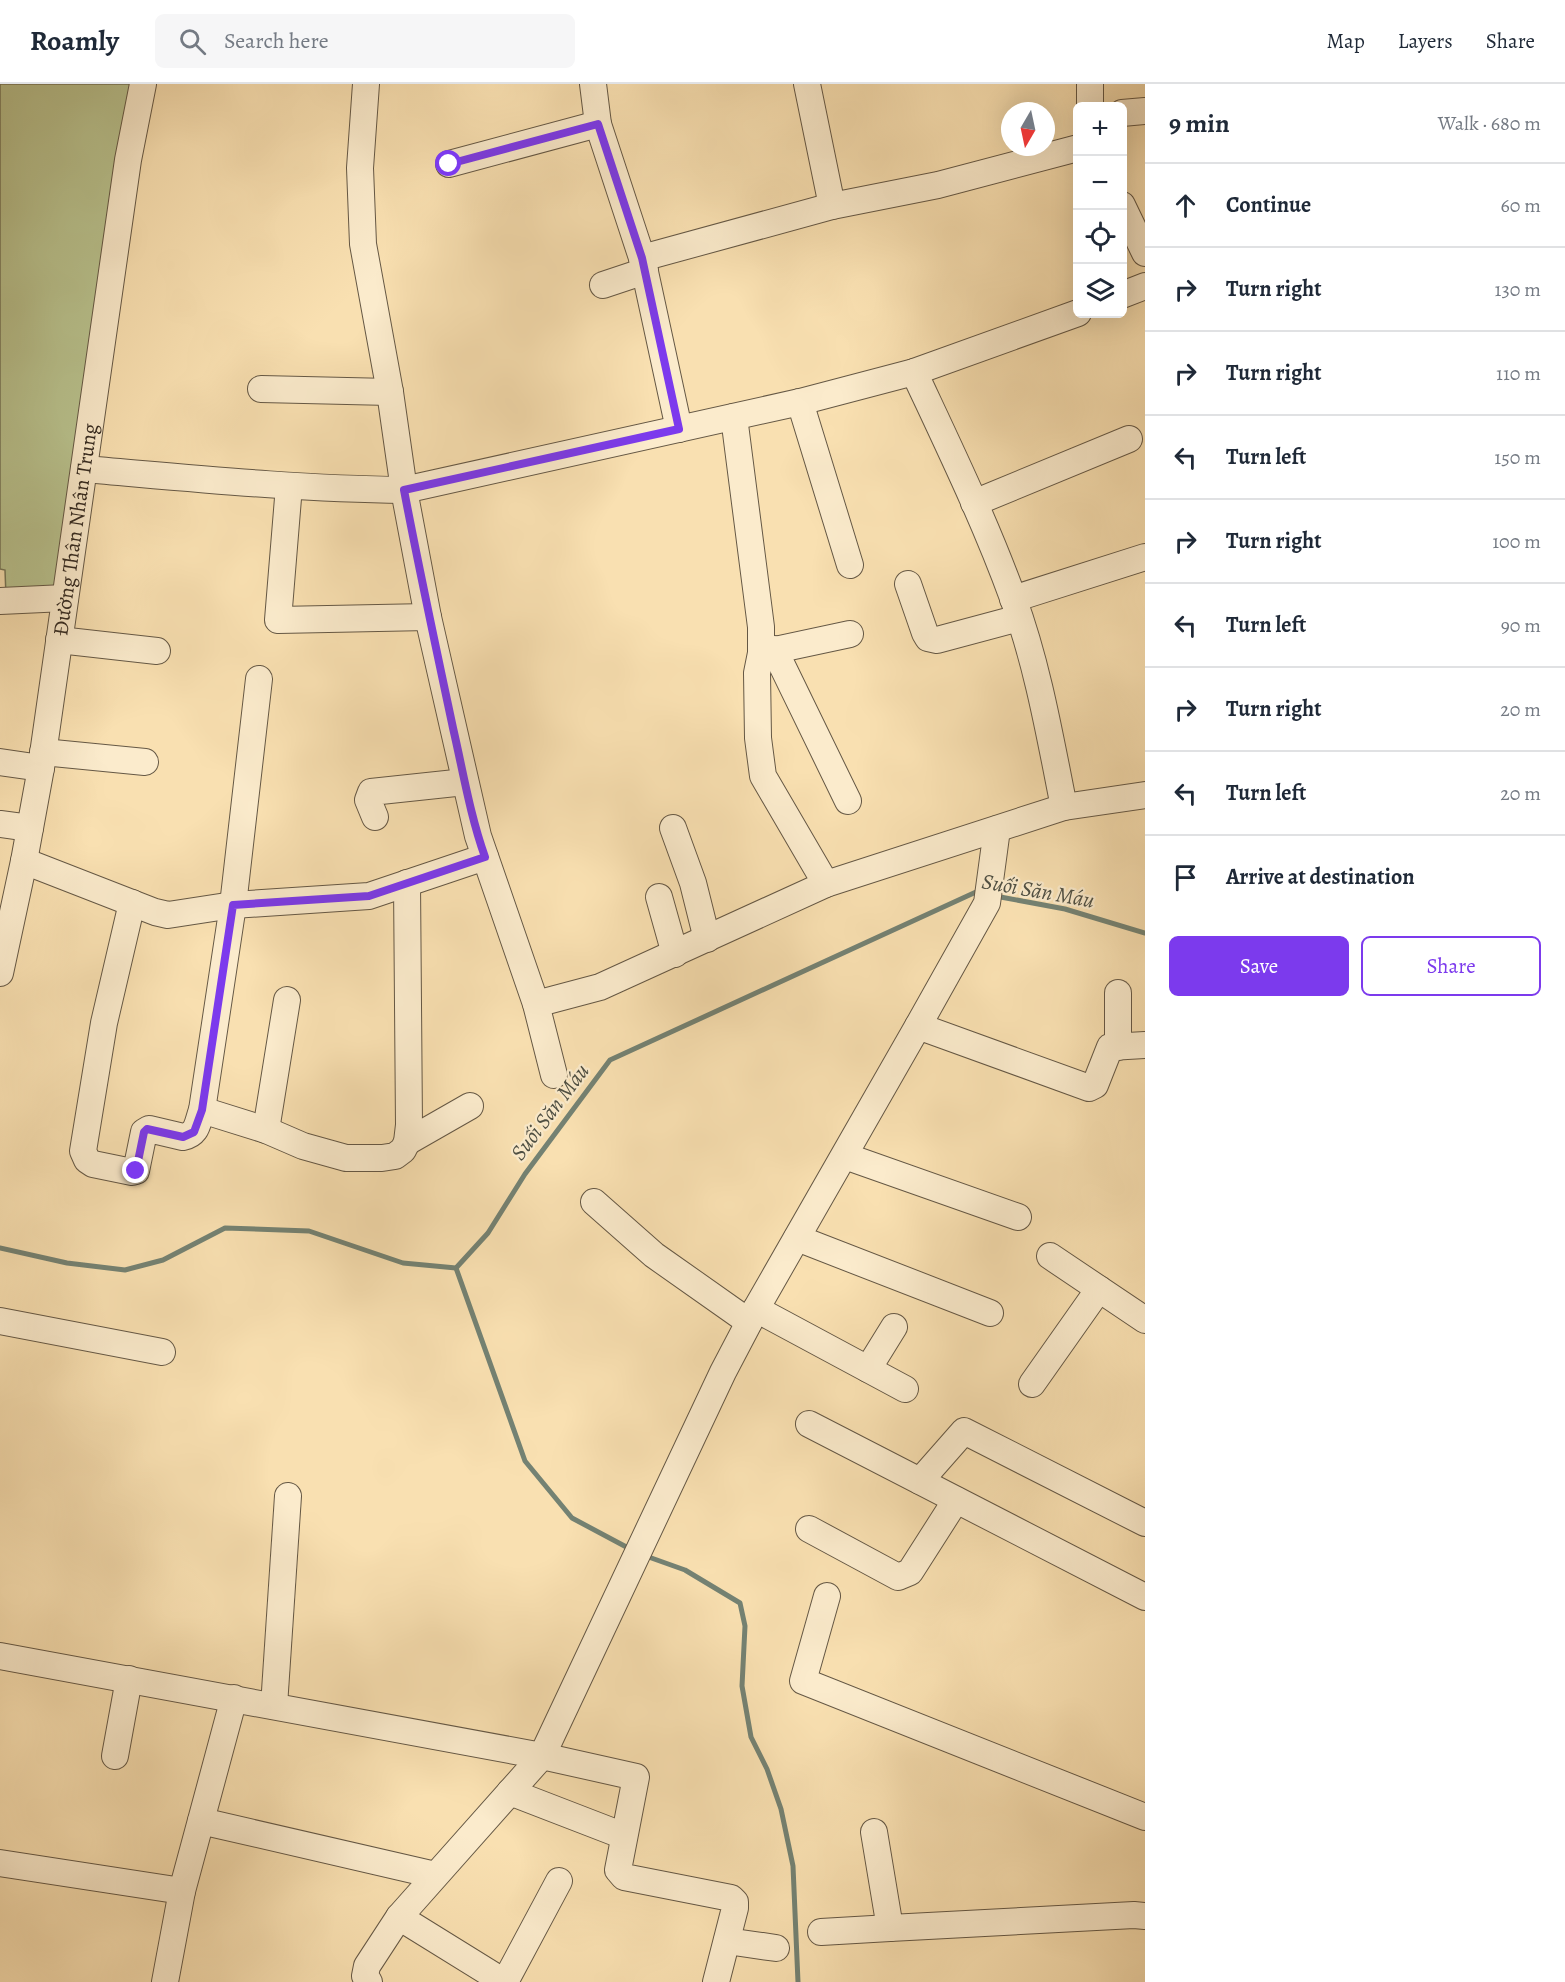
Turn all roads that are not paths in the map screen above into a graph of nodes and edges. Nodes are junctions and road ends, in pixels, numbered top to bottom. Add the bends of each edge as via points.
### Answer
1 (143, 84) edge
2 (366, 84) edge
3 (593, 84) edge
4 (807, 84) edge
5 (1090, 84) edge
6 (1090, 102) edge
7 (1145, 111) edge
8 (1127, 113) edge
9 (598, 124) junction
10 (1073, 149) edge
11 (449, 164) dead end
12 (832, 206) junction
13 (1124, 210) edge
14 (1145, 253) edge
15 (643, 264) junction
16 (603, 285) dead end
17 (1145, 286) edge
18 (1127, 293) edge
19 (1073, 314) edge
20 (914, 372) junction
21 (261, 389) dead end
22 (390, 392) junction
23 (800, 402) junction
24 (734, 417) junction
25 (679, 429) junction
26 (1129, 439) dead end
27 (84, 470) junction
28 (289, 486) junction
29 (404, 490) junction
30 (974, 503) junction
31 (1145, 557) edge
32 (850, 565) dead end
33 (908, 584) dead end
34 (66, 598) junction
35 (0, 602) edge
36 (1016, 609) junction
37 (428, 617) junction
38 (850, 634) dead end
39 (59, 640) junction
40 (157, 651) dead end
41 (768, 651) junction
42 (259, 679) dead end
43 (42, 760) junction
44 (0, 762) edge
45 (145, 762) dead end
46 (465, 782) junction
47 (1145, 795) edge
48 (848, 801) dead end
49 (1064, 807) junction
50 (375, 817) dead end
51 (0, 824) edge
52 (30, 828) junction
53 (673, 828) dead end
54 (997, 829) junction
55 (485, 857) junction
56 (24, 861) junction
57 (407, 883) junction
58 (826, 885) junction
59 (659, 897) dead end
60 (132, 903) junction
61 (233, 905) junction
62 (5, 931) edge
63 (707, 939) junction
64 (675, 954) junction
65 (0, 973) edge
66 (1118, 993) dead end
67 (287, 1000) dead end
68 (536, 1005) junction
69 (918, 1026) junction
70 (1145, 1045) edge
71 (1118, 1047) junction
72 (554, 1075) dead end
73 (470, 1106) dead end
74 (202, 1110) junction
75 (266, 1130) junction
76 (407, 1142) junction
77 (845, 1156) junction
78 (594, 1202) dead end
79 (1018, 1217) dead end
80 (797, 1238) junction
81 (1050, 1256) dead end
82 (1098, 1289) junction
83 (990, 1312) dead end
84 (753, 1316) junction
85 (1145, 1320) edge
86 (0, 1321) edge
87 (894, 1327) dead end
88 (162, 1352) dead end
89 (868, 1369) junction
90 (1032, 1384) dead end
91 (905, 1389) dead end
92 (809, 1424) dead end
93 (920, 1482) junction
94 (288, 1496) dead end
95 (956, 1500) junction
96 (1145, 1523) edge
97 (809, 1529) dead end
98 (827, 1596) dead end
99 (1145, 1597) edge
100 (0, 1656) edge
101 (129, 1679) junction
102 (234, 1698) junction
103 (274, 1706) junction
104 (115, 1756) dead end
105 (542, 1756) junction
106 (510, 1792) junction
107 (1145, 1817) edge
108 (201, 1821) junction
109 (874, 1832) dead end
110 (624, 1836) junction
111 (0, 1863) edge
112 (435, 1875) junction
113 (559, 1881) dead end
114 (182, 1891) junction
115 (1145, 1916) edge
116 (399, 1917) junction
117 (890, 1928) junction
118 (821, 1932) dead end
119 (727, 1941) junction
120 (776, 1948) dead end
121 (165, 1982) edge
122 (369, 1982) edge
123 (504, 1982) edge
124 (716, 1982) edge

1 - 27 street, Đường Thân Nhân Trung via 128,160
2 - 22 street via 360,168 363,244
3 - 9 street
4 - 12 street
5 - 6 street
7 - 8 street
9 - 11 street
9 - 15 street
10 - 12 street via 938,185
12 - 15 street
13 - 14 street
15 - 16 street
15 - 25 street
17 - 18 street
19 - 20 street
20 - 23 street
20 - 30 street
21 - 22 street
22 - 29 street
23 - 24 street
23 - 32 street
24 - 25 street
24 - 41 street via 761,627
25 - 29 street
26 - 30 street
27 - 28 street
27 - 34 street, Đường Thân Nhân Trung
28 - 29 street
28 - 37 street via 278,620
29 - 37 street
30 - 36 street
31 - 36 street
33 - 36 street via 925,633 932,640
34 - 35 street
34 - 39 street, Đường Thân Nhân Trung
36 - 49 street via 1042,695
37 - 46 street
38 - 41 street
39 - 40 street
39 - 43 street, Đường Thân Nhân Trung
41 - 48 street
41 - 58 street via 757,673 760,765
42 - 61 street
43 - 44 street
43 - 45 street
43 - 52 street, Đường Thân Nhân Trung
46 - 50 street via 371,792 369,800
46 - 55 street
47 - 49 street
49 - 54 street
51 - 52 street
52 - 56 street, Đường Thân Nhân Trung
53 - 63 street via 693,883
54 - 58 street
54 - 69 street via 989,894
55 - 57 street
55 - 68 street
56 - 60 street
56 - 62 street, Đường Thân Nhân Trung
57 - 61 street via 369,896
57 - 76 street
58 - 63 street
59 - 64 street
60 - 61 street via 168,915
60 - 74 street via 104,1023 83,1151 93,1164 136,1171 144,1132 149,1129 188,1136 194,1132
61 - 74 street
62 - 65 street, Đường Thân Nhân Trung
63 - 64 street
64 - 68 street via 600,987
66 - 71 street
67 - 75 street
68 - 72 street
69 - 71 street via 1089,1088 1097,1081 1110,1047
69 - 77 street
70 - 71 street
73 - 76 street
74 - 75 street
75 - 76 street via 346,1158 395,1156
77 - 79 street
77 - 80 street
78 - 84 street via 654,1255
80 - 83 street
80 - 84 street
81 - 82 street
82 - 85 street
82 - 90 street
84 - 89 street
84 - 105 street
86 - 88 street
87 - 89 street
89 - 91 street
92 - 93 street
93 - 95 street
93 - 96 street via 964,1431
94 - 103 street
95 - 97 street via 905,1576 898,1577
95 - 99 street
98 - 107 street via 803,1681
100 - 101 street
101 - 102 street
101 - 104 street
102 - 103 street
102 - 108 street
103 - 105 street
105 - 106 street
105 - 110 street via 636,1777
106 - 110 street
106 - 112 street
108 - 112 street
108 - 114 street
109 - 117 street
110 - 119 street via 618,1870 624,1877 735,1902
111 - 114 street
112 - 116 street
113 - 123 street
114 - 121 street
115 - 117 street
116 - 122 street via 367,1966 364,1976
116 - 123 street
117 - 118 street
119 - 120 street
119 - 124 street

